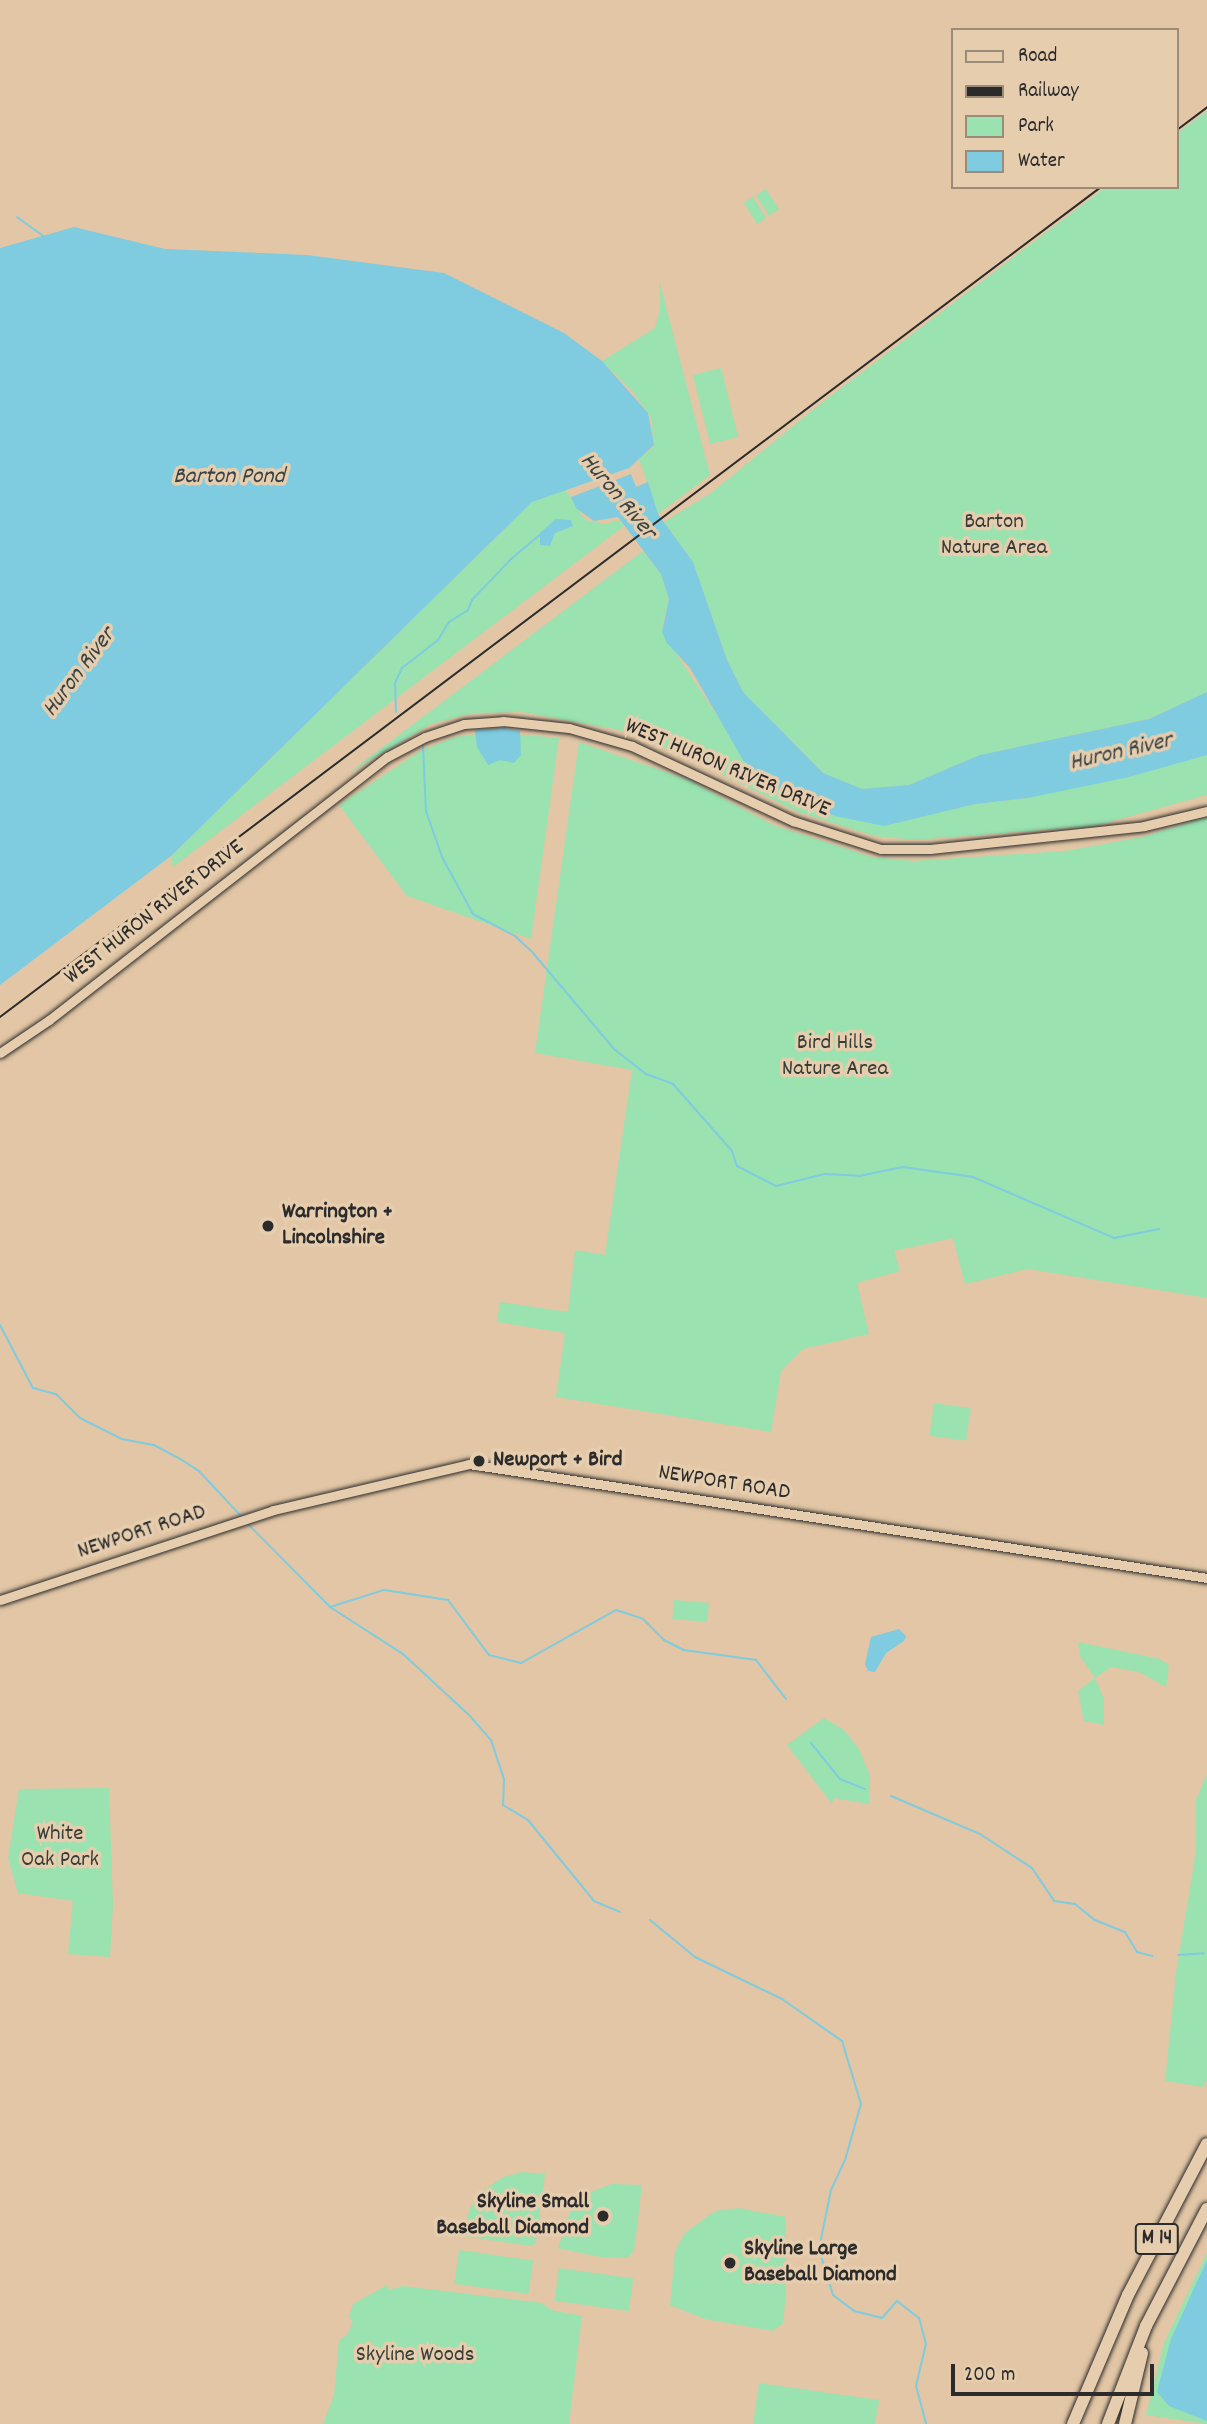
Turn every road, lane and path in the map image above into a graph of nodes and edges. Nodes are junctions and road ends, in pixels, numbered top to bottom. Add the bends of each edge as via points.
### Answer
1 (1207, 811) edge
2 (0, 1053) edge
3 (1207, 1578) edge
4 (0, 1600) edge
5 (1207, 2144) edge
6 (1207, 2209) edge
7 (1169, 2282) junction
8 (1076, 2424) edge
9 (1108, 2424) edge
10 (1125, 2424) edge

1 - 2 street, WEST HURON RIVER DRIVE via 1090,833 930,849 881,849 793,821 632,746 569,728 491,721 464,724 387,757 49,1020
3 - 4 street, NEWPORT ROAD via 469,1464 346,1489
5 - 8 highway, M 14 via 1128,2295
6 - 7 highway, M 14
7 - 9 highway, M 14 via 1146,2326
7 - 10 highway via 1142,2353

